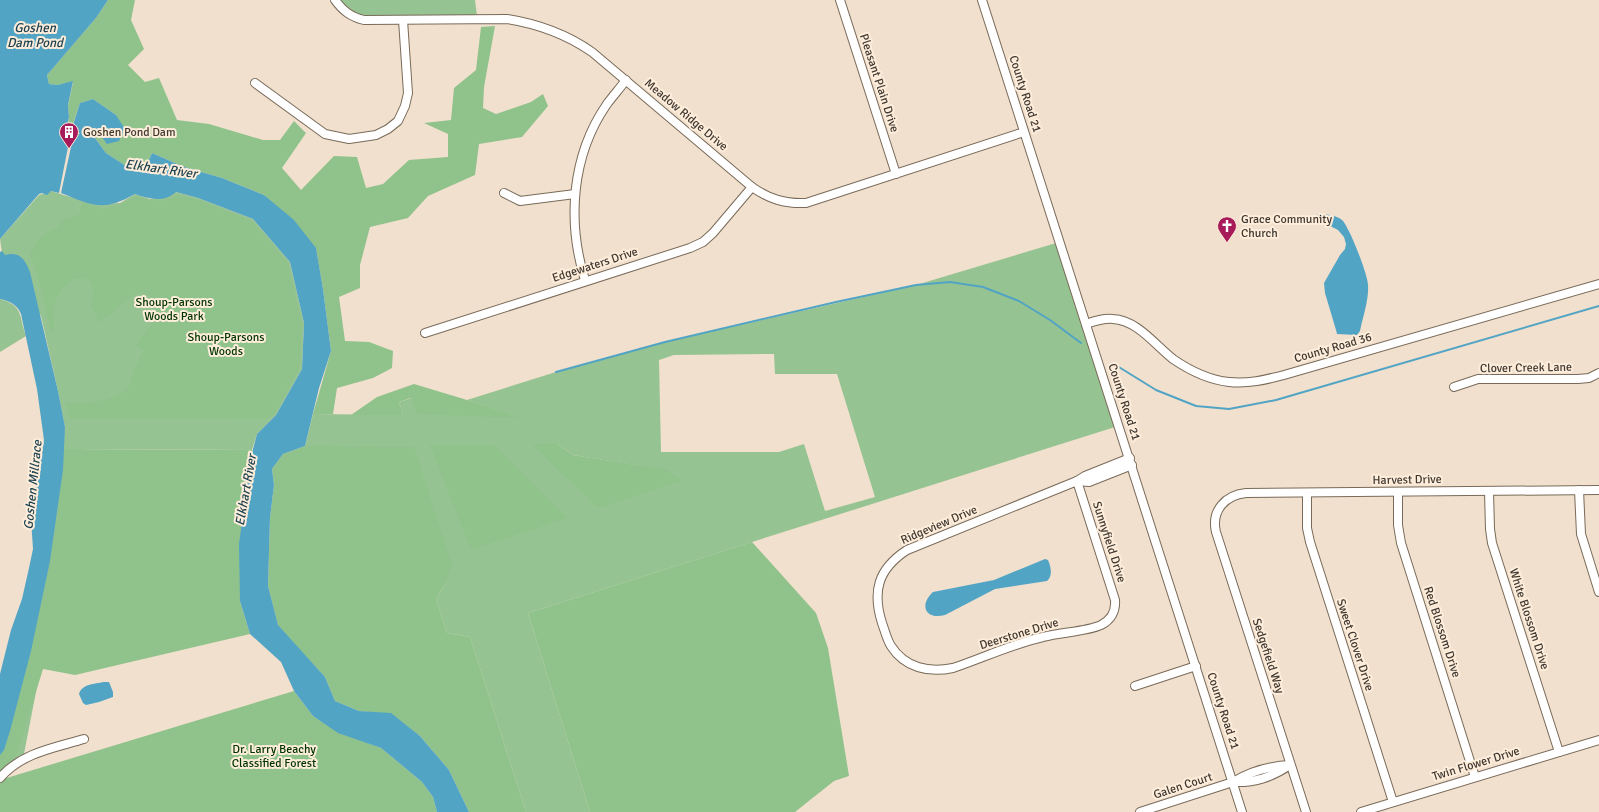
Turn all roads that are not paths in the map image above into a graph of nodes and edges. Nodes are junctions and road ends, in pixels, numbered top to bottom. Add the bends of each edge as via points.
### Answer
1 (335, 0) edge
2 (840, 0) edge
3 (982, 0) edge
4 (403, 20) junction
5 (626, 80) junction
6 (255, 83) dead end
7 (1024, 132) junction
8 (896, 174) junction
9 (752, 187) junction
10 (504, 193) dead end
11 (575, 194) junction
12 (585, 280) junction
13 (1599, 284) edge
14 (1086, 324) junction
15 (425, 333) dead end
16 (1599, 373) edge
17 (1454, 387) dead end
18 (1131, 461) junction
19 (1077, 481) junction
20 (1579, 490) junction
21 (1599, 490) edge
22 (1489, 491) junction
23 (1307, 493) junction
24 (1398, 493) junction
25 (1220, 506) joint
26 (1599, 592) edge
27 (1114, 611) joint
28 (1196, 666) junction
29 (924, 670) joint
30 (1135, 686) dead end
31 (84, 739) dead end
32 (1599, 740) edge
33 (1559, 752) junction
34 (1290, 765) junction
35 (1475, 777) junction
36 (0, 778) edge
37 (1233, 782) junction
38 (1393, 802) junction
39 (1140, 812) edge
40 (1242, 812) edge
41 (1306, 812) edge
42 (1361, 812) edge

1 - 4 street, Meadow Ridge Drive via 341,8 356,18
2 - 8 street, Pleasant Plain Drive
3 - 7 street, County Road 21
4 - 5 street, Meadow Ridge Drive via 487,18 527,22 577,41
4 - 6 street via 408,93 398,121 388,130 376,135 349,139 326,134
5 - 9 street, Meadow Ridge Drive
5 - 11 street via 607,105 589,140 582,159
7 - 8 street, Meadow Ridge Drive
7 - 14 street, County Road 21
8 - 9 street, Meadow Ridge Drive via 806,203 784,203
9 - 12 street, Edgewaters Drive via 714,233 703,242
10 - 11 street via 520,201
11 - 12 street via 574,228 578,258
12 - 15 street, Edgewaters Drive
13 - 14 street, County Road 36 via 1258,382 1228,382 1193,371 1174,359 1140,330 1125,322 1104,319
14 - 18 street, County Road 21
16 - 17 street, Clover Creek Lane via 1589,378 1578,379 1478,379
18 - 19 street, Ridgeview Drive
18 - 28 street, County Road 21
19 - 27 street, Sunnyfield Drive via 1113,593
19 - 29 street, Ridgeview Drive via 907,550 892,561 880,581 877,592 878,611 891,647 906,661
20 - 21 street, Harvest Drive
20 - 22 street, Harvest Drive
20 - 26 street via 1581,534
22 - 24 street, Harvest Drive
22 - 33 street, White Blossom Drive via 1492,543
23 - 24 street, Harvest Drive
23 - 25 street, Harvest Drive via 1239,494
23 - 38 street, Sweet Clover Drive via 1307,528 1310,542
24 - 35 street, Red Blossom Drive via 1401,543
25 - 34 street, Sedgefield Way via 1215,520 1216,532
27 - 29 street, Deerstone Drive via 1107,621 1095,627 1025,642 953,668
28 - 30 street
28 - 37 street, County Road 21
31 - 36 street via 33,754 14,763
32 - 33 street, Twin Flower Drive
33 - 35 street, Twin Flower Drive
34 - 37 street, Galen Court via 1277,774 1248,783
34 - 41 street, Sedgefield Way
35 - 38 street, Twin Flower Drive
37 - 39 street, Galen Court
37 - 40 street, County Road 21
38 - 42 street, Twin Flower Drive

